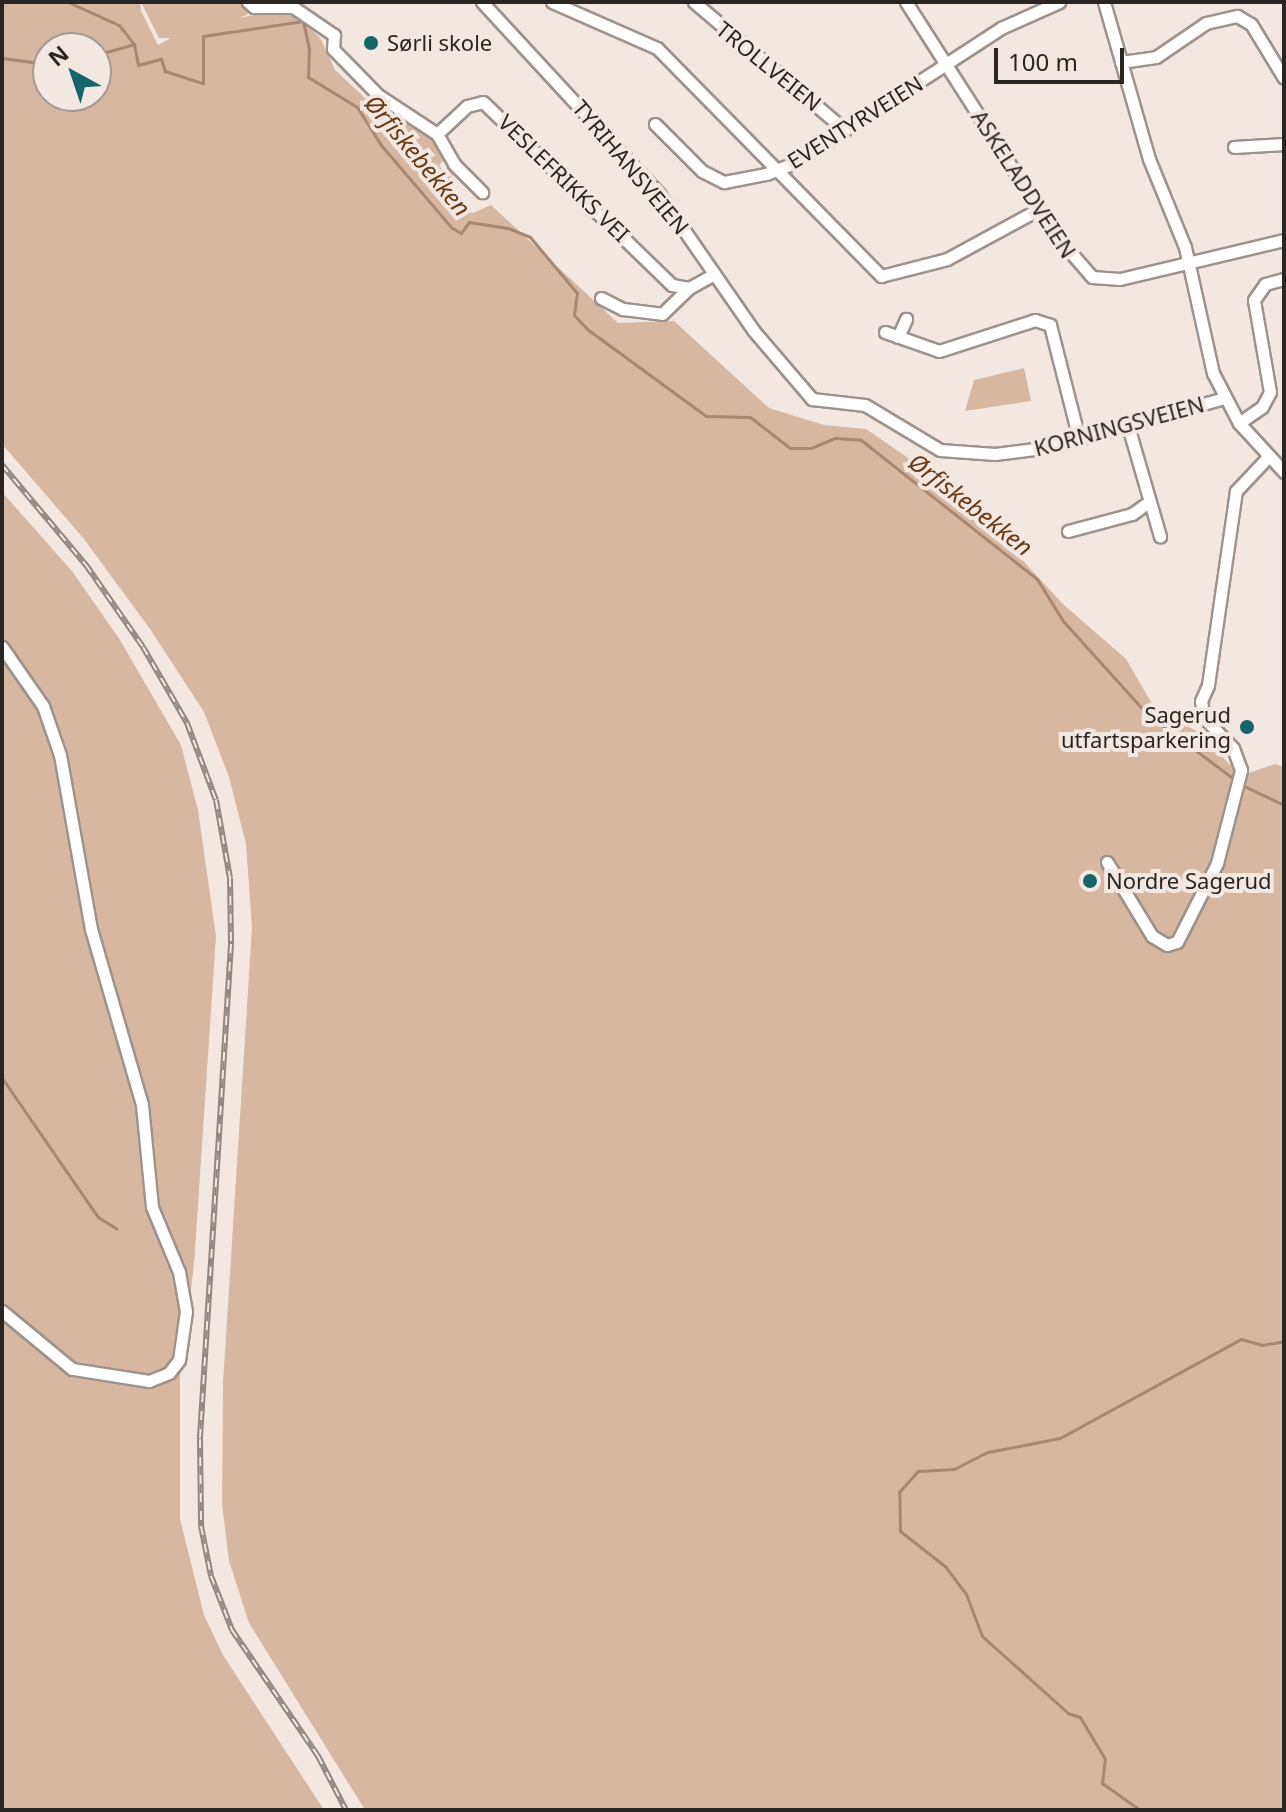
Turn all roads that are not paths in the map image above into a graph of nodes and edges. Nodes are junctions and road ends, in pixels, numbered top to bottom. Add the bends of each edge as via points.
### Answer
1 (248, 2) edge
2 (482, 2) edge
3 (552, 2) edge
4 (694, 2) edge
5 (906, 2) edge
6 (1059, 2) edge
7 (1104, 2) edge
8 (1121, 62) junction
9 (946, 65) junction
10 (1284, 78) edge
11 (655, 124) dead end
12 (845, 130) junction
13 (437, 134) junction
14 (1284, 144) edge
15 (1234, 147) dead end
16 (779, 170) junction
17 (482, 192) dead end
18 (1039, 209) junction
19 (1284, 240) edge
20 (1189, 262) junction
21 (714, 274) junction
22 (1284, 279) edge
23 (689, 288) junction
24 (601, 298) dead end
25 (906, 319) dead end
26 (885, 332) dead end
27 (898, 337) junction
28 (794, 384) joint
29 (1224, 398) junction
30 (1239, 423) junction
31 (1128, 426) junction
32 (1079, 439) junction
33 (1268, 457) junction
34 (1284, 472) edge
35 (1147, 503) junction
36 (1068, 531) dead end
37 (1160, 536) dead end
38 (2, 647) edge
39 (1107, 862) dead end
40 (2, 1311) edge

1 - 13 street via 254,7 293,7 334,35 333,49 378,95
2 - 21 street, TYRIHANSVEIEN via 659,194
3 - 16 street via 651,43
4 - 12 street, TROLLVEIEN
5 - 9 street, ASKELADDVEIEN
6 - 9 street, EVENTYRVEIEN via 1009,24
7 - 8 street
8 - 10 street via 1156,57 1206,23 1237,16 1251,24
8 - 20 street via 1149,159
9 - 12 street, EVENTYRVEIEN
9 - 18 street, ASKELADDVEIEN
11 - 16 street, EVENTYRVEIEN via 702,171 724,182
12 - 16 street, EVENTYRVEIEN
13 - 17 street via 454,164
13 - 23 street, VESLEFRIKKS VEI via 467,106 483,102 664,278
14 - 15 street
16 - 18 street via 881,276 947,259
18 - 20 street, ASKELADDVEIEN via 1072,258 1097,279 1120,279
19 - 20 street
20 - 29 street via 1206,351
21 - 23 street
21 - 28 street, TYRIHANSVEIEN
22 - 30 street via 1265,284 1254,300 1269,395
23 - 24 street via 662,314 623,309
25 - 27 street
26 - 27 street
27 - 32 street via 939,351 1035,320 1050,325
28 - 32 street, KORNINGSVEIEN via 812,399 849,401 877,411 903,432 940,450 995,454
29 - 30 street
29 - 31 street, KORNINGSVEIEN
30 - 33 street
31 - 32 street, KORNINGSVEIEN
31 - 35 street
33 - 34 street
33 - 39 street via 1236,491 1208,685 1201,696 1202,714 1236,752 1241,770 1217,863 1177,942 1167,945 1152,936
35 - 36 street via 1132,514
35 - 37 street
38 - 40 street via 43,706 60,755 91,929 139,1094 152,1207 179,1272 186,1311 179,1360 169,1373 149,1381 72,1369

